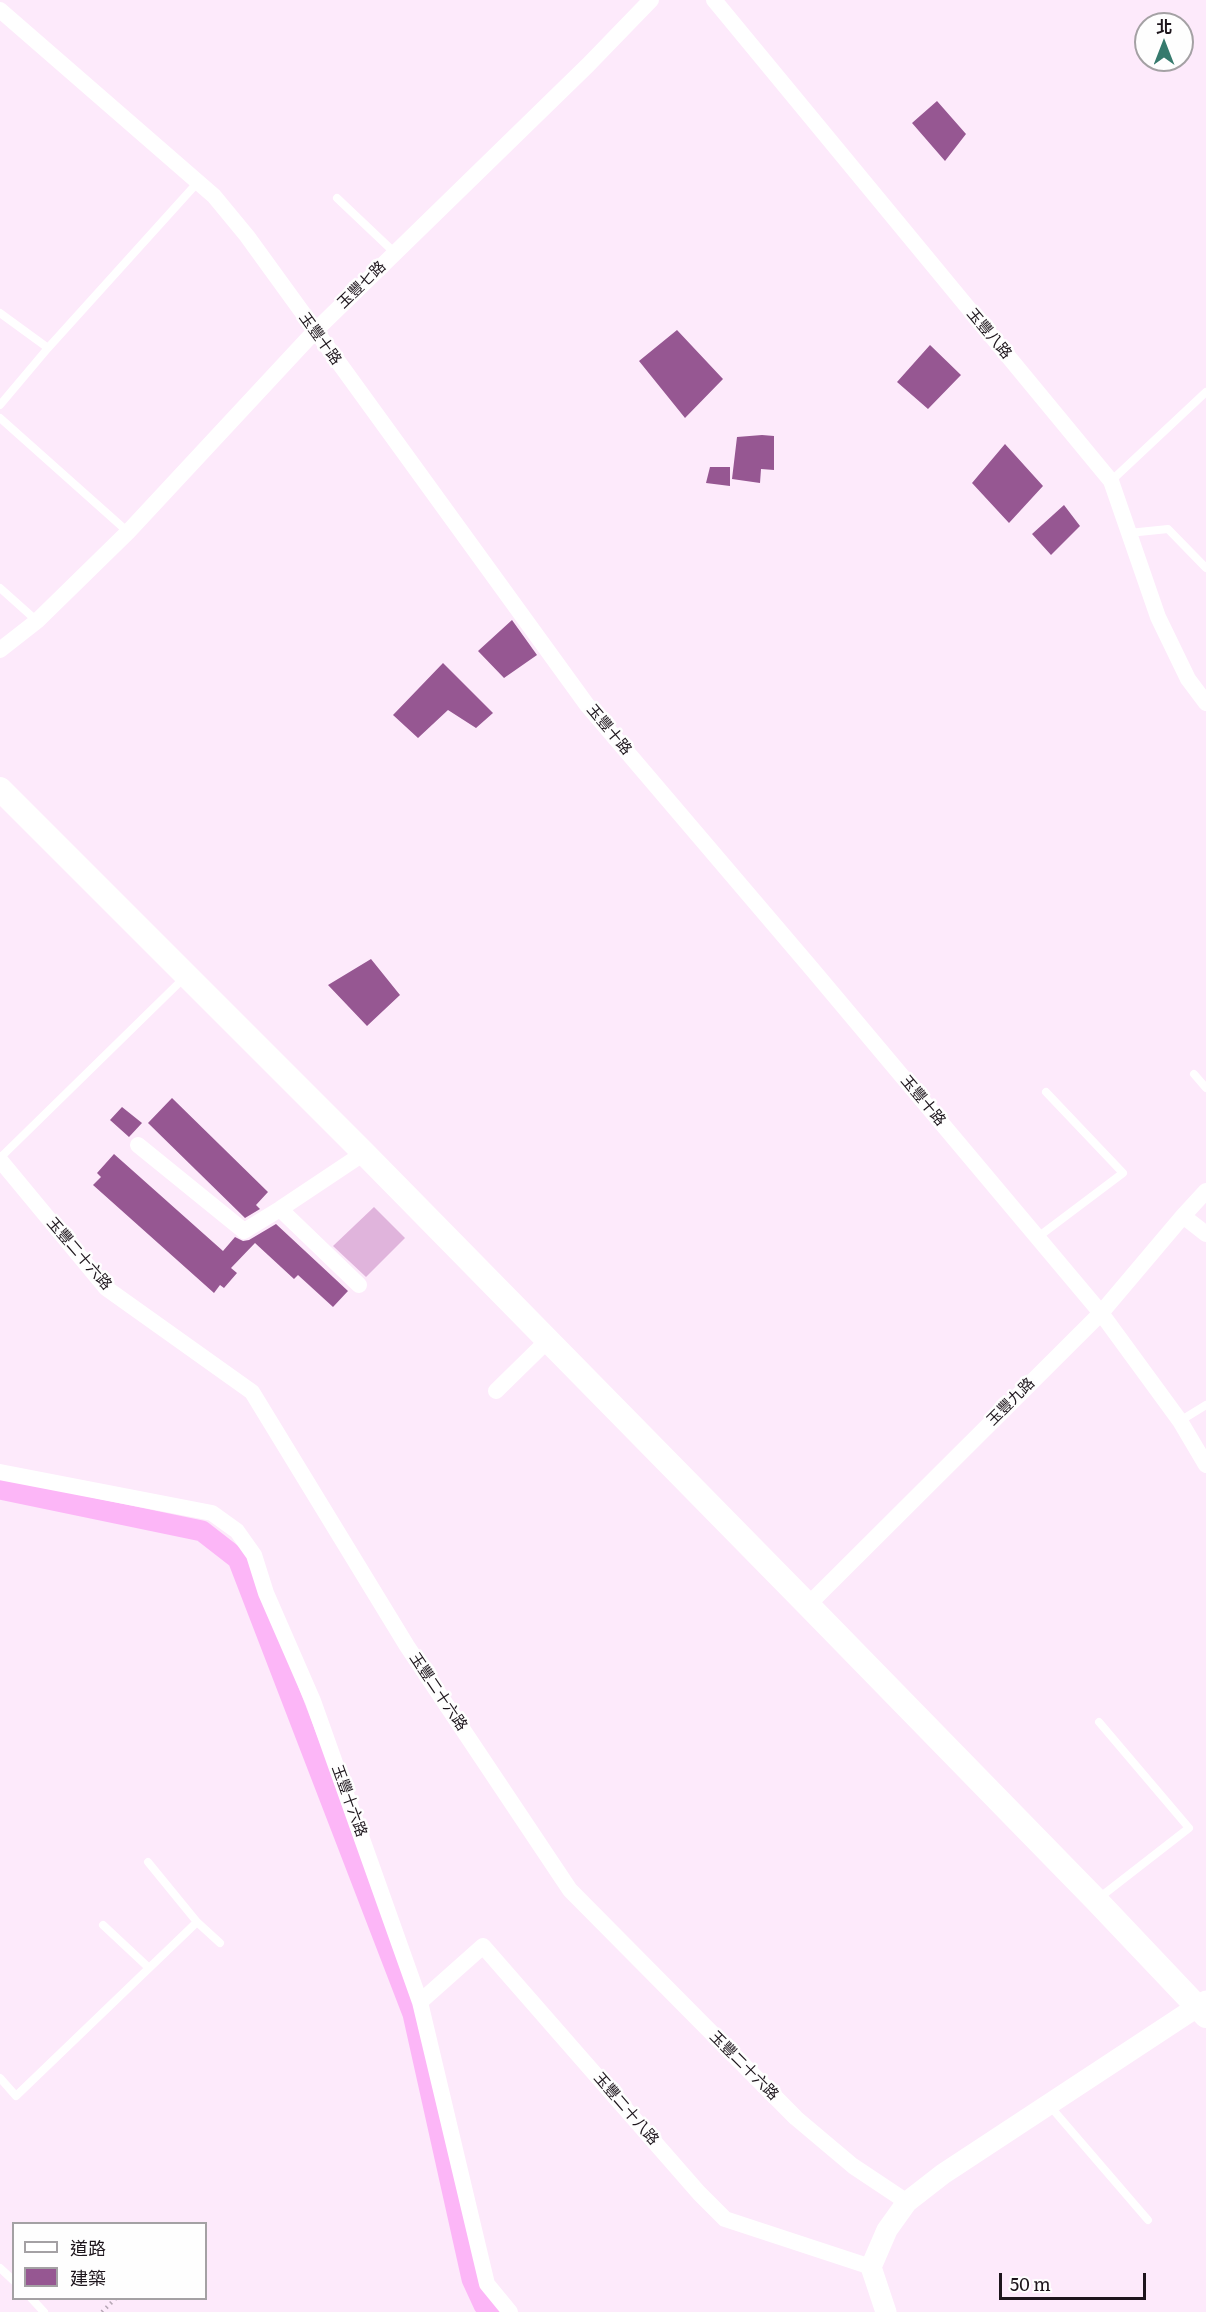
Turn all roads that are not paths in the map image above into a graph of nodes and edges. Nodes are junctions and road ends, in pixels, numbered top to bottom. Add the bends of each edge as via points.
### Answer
1 (651, 0) edge
2 (714, 0) edge
3 (0, 10) edge
4 (198, 182) junction
5 (337, 198) dead end
6 (395, 253) junction
7 (0, 313) edge
8 (315, 332) junction
9 (48, 348) junction
10 (1206, 393) edge
11 (0, 405) edge
12 (0, 418) edge
13 (1111, 481) junction
14 (128, 532) junction
15 (1129, 533) junction
16 (1206, 568) edge
17 (0, 588) edge
18 (37, 621) junction
19 (0, 650) edge
20 (1206, 703) edge
21 (0, 789) edge
22 (187, 975) junction
23 (1194, 1074) dead end
24 (1206, 1088) edge
25 (1046, 1092) dead end
26 (138, 1146) dead end
27 (363, 1153) junction
28 (0, 1159) edge
29 (1206, 1191) edge
30 (280, 1209) junction
31 (1183, 1216) junction
32 (1206, 1234) edge
33 (1038, 1237) junction
34 (359, 1284) dead end
35 (1101, 1313) junction
36 (547, 1341) junction
37 (496, 1391) dead end
38 (1206, 1405) edge
39 (1180, 1421) junction
40 (1206, 1465) edge
41 (0, 1472) edge
42 (808, 1605) junction
43 (1099, 1722) dead end
44 (148, 1862) dead end
45 (1096, 1900) junction
46 (197, 1922) junction
47 (104, 1925) dead end
48 (220, 1943) dead end
49 (149, 1968) junction
50 (420, 2002) junction
51 (1203, 2008) edge
52 (0, 2078) edge
53 (1049, 2105) junction
54 (907, 2202) junction
55 (1148, 2220) dead end
56 (871, 2267) junction
57 (0, 2268) edge
58 (12, 2279) edge
59 (33, 2300) edge
60 (44, 2312) edge
61 (510, 2312) edge
62 (886, 2312) edge

1 - 6 street, 玉豐七路
2 - 13 street, 玉豐八路
3 - 4 street, 玉豐十路
4 - 8 street, 玉豐十路 via 247,236
4 - 9 lane
5 - 6 lane
6 - 8 street, 玉豐七路
7 - 9 lane
8 - 14 street, 玉豐七路
8 - 33 street, 玉豐十路 via 587,705
9 - 11 lane
10 - 13 lane
12 - 14 lane
13 - 15 street, 玉豐八路
14 - 18 street, 玉豐七路
15 - 16 lane via 1168,529
15 - 20 street, 玉豐八路 via 1158,617 1188,679
17 - 18 lane
18 - 19 street, 玉豐七路
21 - 22 main road
22 - 27 main road
22 - 28 lane
23 - 24 lane
25 - 33 lane via 1123,1173
26 - 30 street via 244,1231
27 - 30 street
27 - 36 main road
28 - 54 street, 玉豐二十六路 via 106,1288 252,1392 407,1646 570,1890 796,2118 853,2166
29 - 31 street, 玉豐九路
30 - 34 street
31 - 32 street
31 - 35 street, 玉豐九路
33 - 35 street, 玉豐十路
35 - 39 street, 玉豐十路
35 - 42 street, 玉豐九路
36 - 37 street
36 - 42 main road
38 - 39 lane
39 - 40 street, 玉豐十路
41 - 50 street, 玉豐十六路 via 212,1513 237,1531 254,1555 266,1593 313,1701
42 - 45 main road
43 - 45 lane via 1189,1828
44 - 46 lane
45 - 51 main road
46 - 48 lane
46 - 49 lane
47 - 49 lane
49 - 52 lane via 16,2096
50 - 56 street, 玉豐二十八路 via 483,1946 725,2219
50 - 61 street, 玉豐十六路 via 487,2284
51 - 53 street
53 - 54 street via 942,2174
53 - 55 lane
54 - 56 street via 887,2230
56 - 62 street
57 - 58 lane
59 - 60 lane

